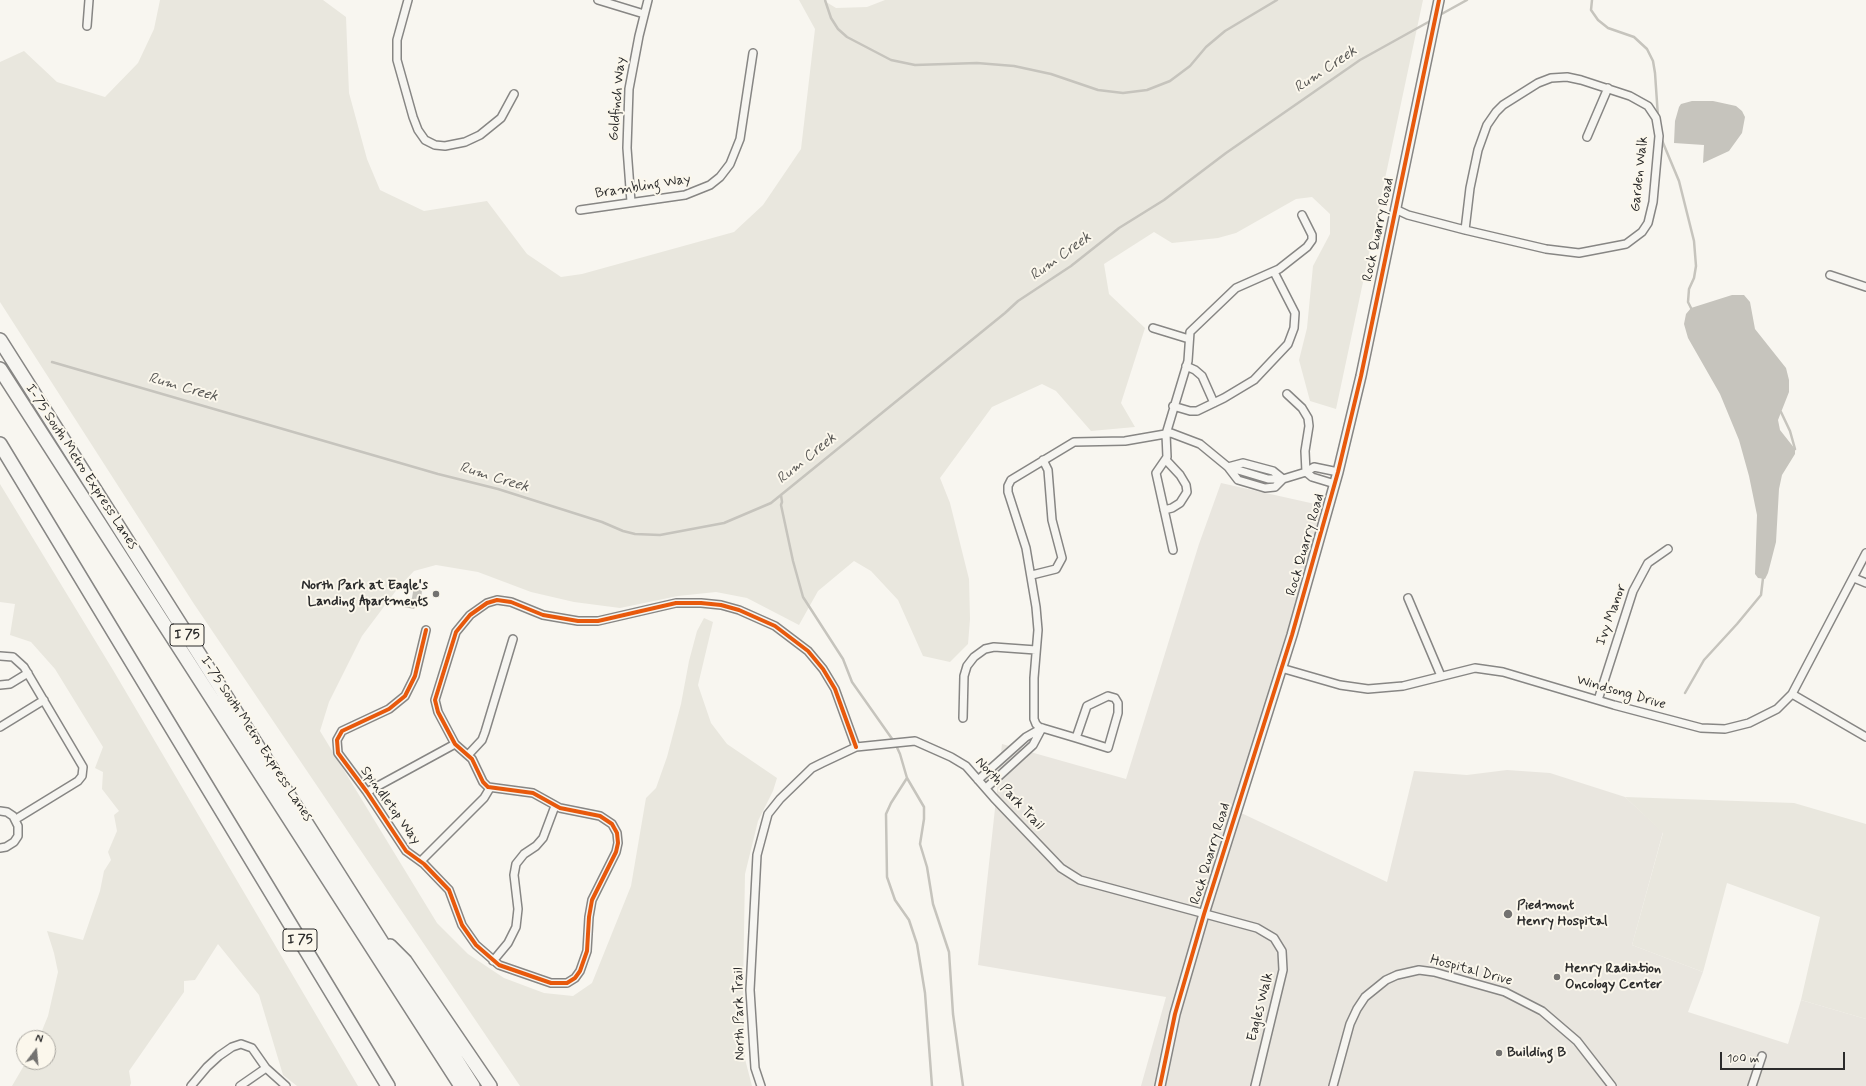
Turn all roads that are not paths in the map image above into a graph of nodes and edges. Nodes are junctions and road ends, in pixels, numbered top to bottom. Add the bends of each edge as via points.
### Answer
1 (89, 0) edge
2 (408, 0) edge
3 (598, 0) edge
4 (648, 0) edge
5 (1439, 0) edge
6 (644, 14) junction
7 (88, 26) dead end
8 (753, 53) dead end
9 (1608, 88) junction
10 (514, 94) dead end
11 (1587, 137) dead end
12 (631, 202) junction
13 (1395, 209) junction
14 (580, 210) dead end
15 (1302, 215) dead end
16 (1465, 230) junction
17 (1274, 272) junction
18 (1830, 275) dead end
19 (1866, 288) edge
20 (1153, 328) dead end
21 (1189, 339) junction
22 (0, 340) edge
23 (1186, 366) junction
24 (0, 369) edge
25 (1287, 394) dead end
26 (1214, 403) junction
27 (1173, 406) junction
28 (1166, 434) junction
29 (0, 444) edge
30 (1044, 460) junction
31 (1166, 460) junction
32 (1228, 467) junction
33 (1306, 472) junction
34 (1338, 472) junction
35 (1283, 479) junction
36 (1335, 484) junction
37 (1164, 510) junction
38 (1668, 549) dead end
39 (1173, 550) dead end
40 (1866, 554) edge
41 (1032, 575) junction
42 (1854, 578) junction
43 (1866, 583) edge
44 (1408, 598) dead end
45 (426, 630) dead end
46 (513, 639) dead end
47 (1036, 650) junction
48 (0, 656) edge
49 (1281, 668) junction
50 (28, 673) junction
51 (1441, 676) junction
52 (0, 685) edge
53 (1792, 694) junction
54 (44, 700) junction
55 (1598, 700) junction
56 (963, 718) dead end
57 (0, 727) edge
58 (1042, 728) junction
59 (1866, 737) edge
60 (1076, 738) junction
61 (455, 744) junction
62 (856, 747) junction
63 (468, 755) junction
64 (978, 780) junction
65 (490, 788) junction
66 (986, 788) junction
67 (367, 792) junction
68 (555, 806) junction
69 (0, 811) edge
70 (16, 819) junction
71 (0, 848) edge
72 (421, 861) junction
73 (1204, 914) junction
74 (374, 931) junction
75 (493, 961) junction
76 (1762, 1056) dead end
77 (266, 1068) junction
78 (191, 1086) edge
79 (240, 1086) edge
80 (286, 1086) edge
81 (388, 1086) edge
82 (461, 1086) edge
83 (473, 1086) edge
84 (490, 1086) edge
85 (761, 1086) edge
86 (1160, 1086) edge
87 (1255, 1086) edge
88 (1333, 1086) edge
89 (1612, 1086) edge
90 (1752, 1086) edge

1 - 7 street
2 - 10 street via 397,40 397,60 413,118 425,140 445,146 465,142 480,135 501,118
3 - 6 street
4 - 6 street, Goldfinch Way
5 - 13 street, Rock Quarry Road
6 - 12 street, Goldfinch Way via 632,71 628,109 627,148
8 - 12 street, Brambling Way via 740,139 730,164 720,177 710,186 685,196
9 - 11 street
9 - 16 street, Garden Walk via 1567,77 1551,78 1538,83 1503,105 1487,124 1478,150
9 - 16 street, Garden Walk via 1648,106 1656,118 1659,136 1653,202 1648,223 1642,232 1626,244 1579,253 1546,249
12 - 14 street, Brambling Way
13 - 16 street, Garden Walk via 1408,215
13 - 34 street, Rock Quarry Road via 1361,376
15 - 17 street via 1312,232 1312,240 1299,255
17 - 21 street via 1236,288 1194,327
17 - 26 street via 1295,313 1291,340 1254,380
18 - 19 street
20 - 21 street
21 - 23 street
22 - 74 highway, I 75
23 - 26 street via 1202,376
23 - 27 street
24 - 82 highway, I-75 South Metro Express Lanes
25 - 33 street via 1302,408 1308,418
26 - 27 street via 1194,412
27 - 28 street
28 - 30 street via 1124,441 1074,442
28 - 31 street
28 - 32 street via 1175,434 1200,444
29 - 81 highway, I 75
30 - 41 street via 1014,478 1008,486
30 - 41 street via 1048,470 1052,520 1062,558 1056,569
31 - 37 street via 1156,473
31 - 37 street via 1180,475 1187,489 1180,503
32 - 35 street via 1243,463 1273,471
32 - 35 street via 1238,480 1265,488 1275,487
33 - 34 street via 1314,467
33 - 35 street
33 - 36 street via 1312,477
34 - 36 street, Rock Quarry Road
36 - 49 street, Rock Quarry Road
37 - 39 street
38 - 55 street, Ivy Manor via 1648,564 1633,591
40 - 42 street, Windsong Drive
41 - 47 street via 1038,623
42 - 43 street
42 - 53 street, Windsong Drive
44 - 51 street
45 - 67 street, Spindletop Way via 415,676 405,696 389,710 342,731 338,736 336,744 340,757
46 - 63 street via 486,732
47 - 56 street via 994,646 974,657 967,666 964,676
47 - 58 street via 1034,719 1037,726
48 - 50 street via 17,659
49 - 51 street, Windsong Drive via 1340,685 1368,689 1403,686
49 - 73 street, Rock Quarry Road
50 - 52 street via 10,684
50 - 54 street
51 - 55 street, Windsong Drive via 1475,668 1503,672
53 - 55 street, Windsong Drive via 1777,709 1749,723 1725,729 1701,728
53 - 59 street
54 - 57 street
54 - 70 street via 81,761 83,773 78,781
58 - 60 street
58 - 64 street via 1026,737
58 - 66 street via 1033,745
60 - 60 street via 1087,706 1108,696 1115,698 1119,709 1108,748
61 - 62 street via 438,712 436,700 456,632 470,615 487,603 497,600 511,602 543,615 578,621 598,621 676,603 721,605 749,613 775,626 808,651 835,689
61 - 63 street
61 - 67 street, Spindletop Way
62 - 64 street, North Park Trail via 914,741 950,756 966,766
62 - 85 street, North Park Trail via 812,768 768,814 757,855 750,990 755,1068
63 - 65 street via 477,766 483,782
64 - 66 street, North Park Trail
65 - 68 street, Spindletop Way via 533,793
65 - 72 street, Spindletop Way via 484,798
66 - 73 street, North Park Trail via 1061,868 1080,880
67 - 72 street, Spindletop Way via 406,852
68 - 75 street via 543,838 516,864 516,927 508,944
68 - 75 street, Spindletop Way via 605,819 615,828 618,838 616,852 592,900 588,946 583,964 575,978 557,984 526,975
69 - 70 street
70 - 71 street via 16,839 12,844
72 - 75 street, Spindletop Way via 448,890 462,925 472,941
73 - 86 street, Rock Quarry Road via 1176,1014
73 - 87 street, Eagles Walk via 1261,929 1274,938 1282,951 1282,980
74 - 83 highway, I 75
74 - 84 highway via 405,960
76 - 90 street
77 - 78 street via 252,1048 245,1044 236,1045 207,1067
77 - 79 street
77 - 80 street
88 - 89 street, Hospital Drive via 1350,1024 1365,997 1386,980 1419,970 1505,992 1542,1011 1577,1041

